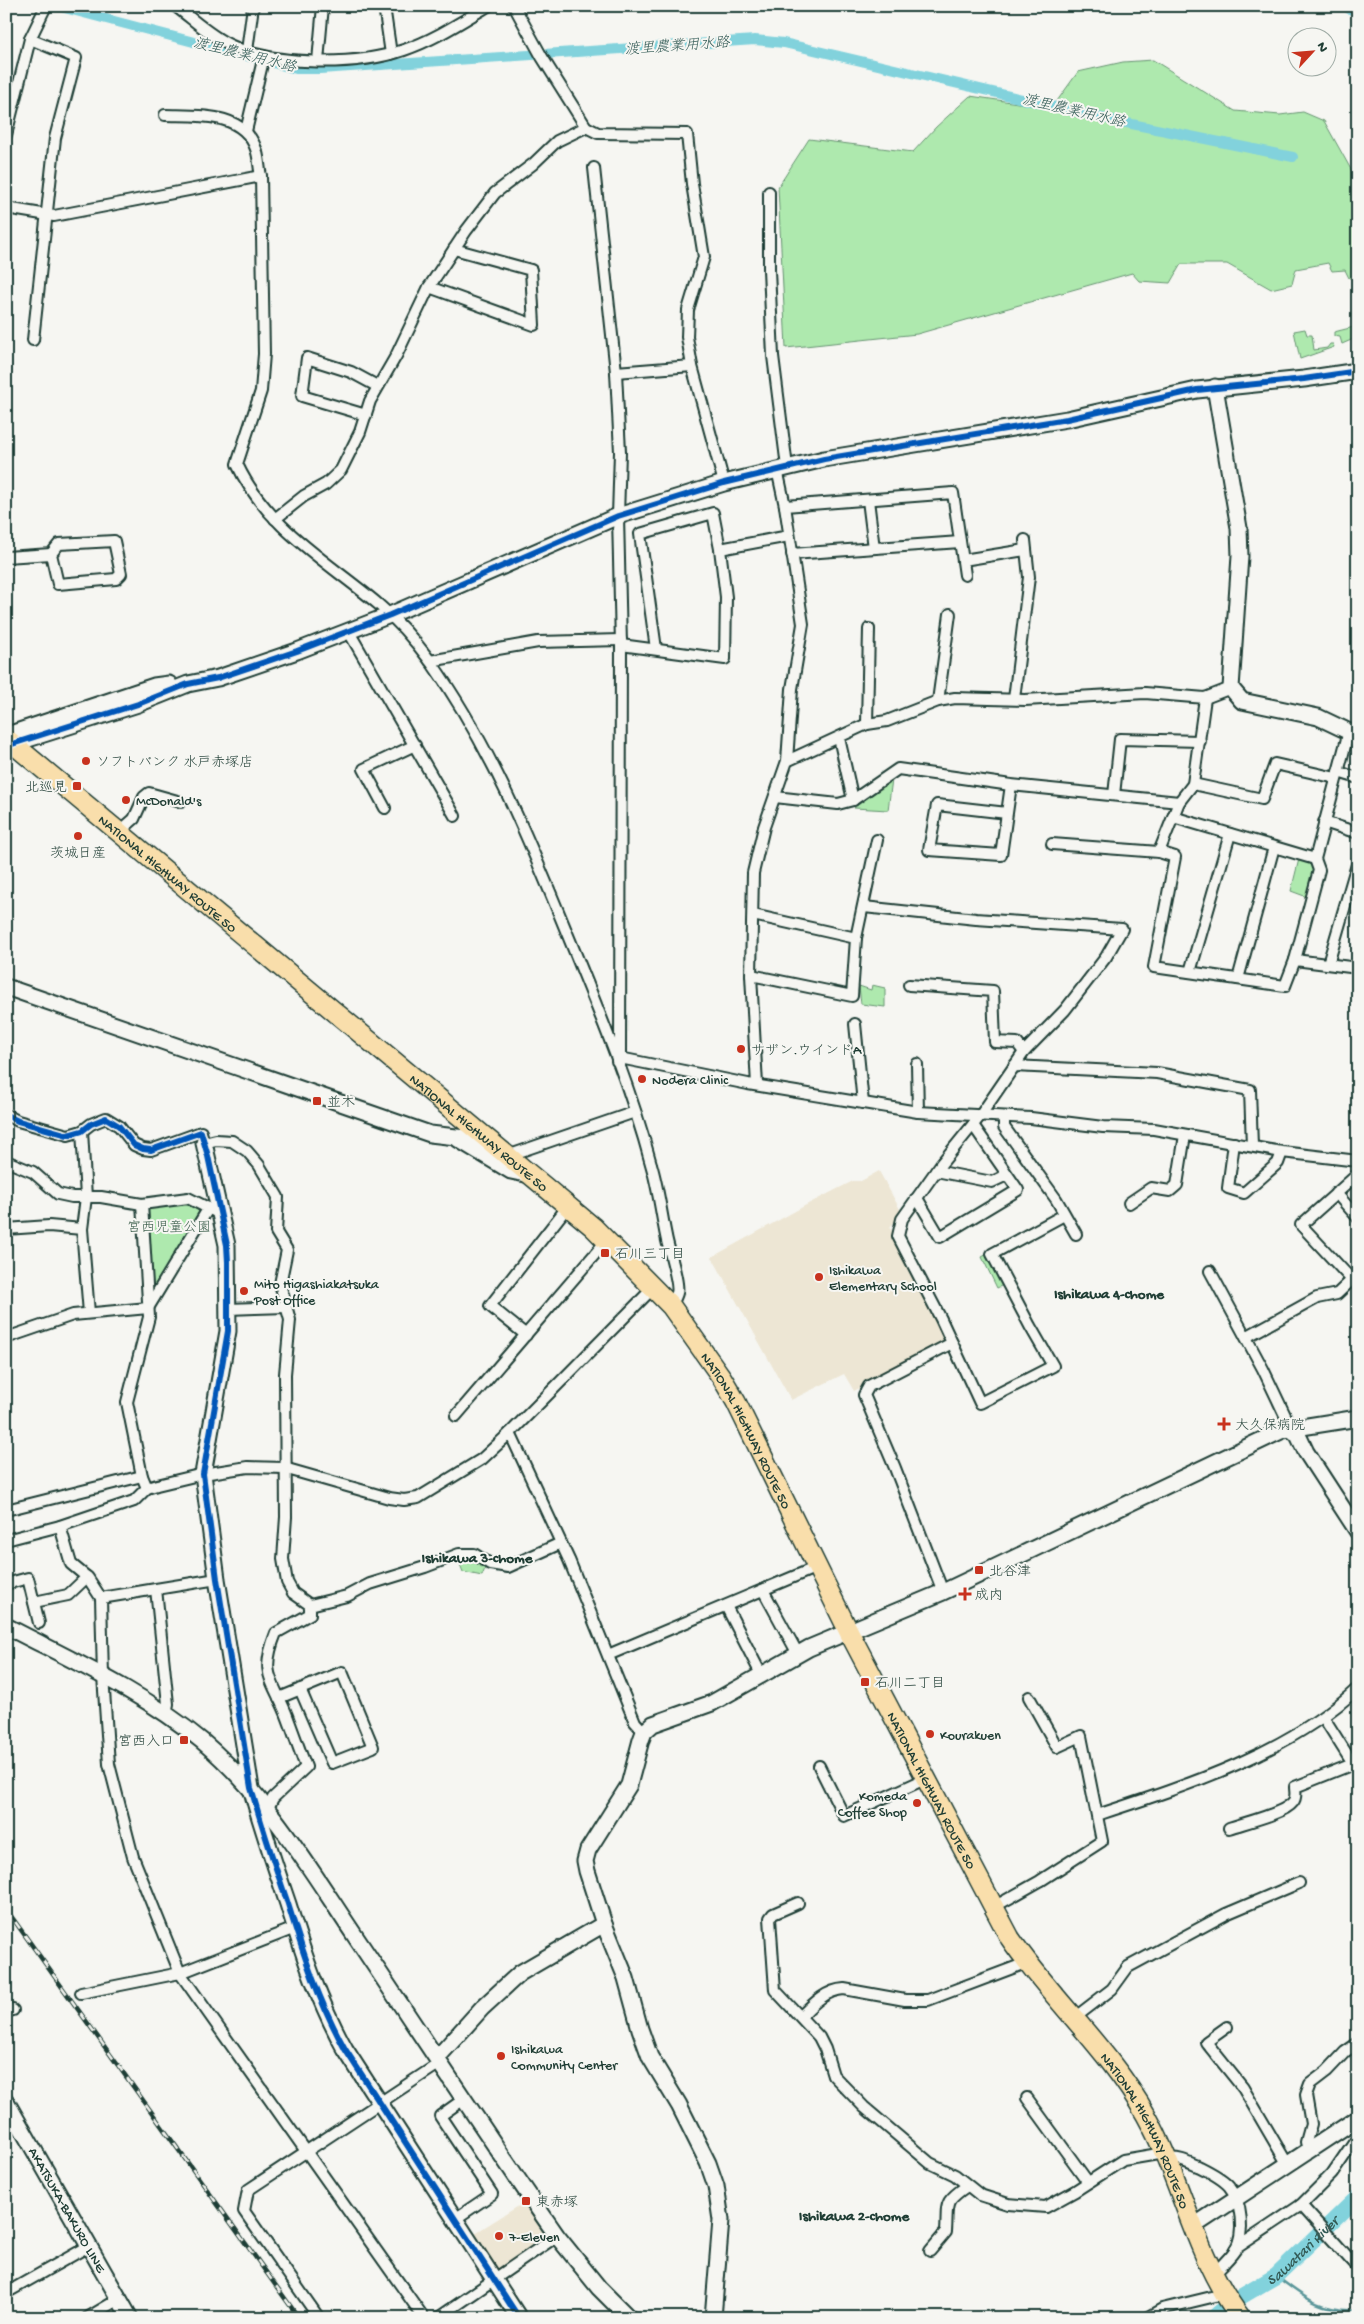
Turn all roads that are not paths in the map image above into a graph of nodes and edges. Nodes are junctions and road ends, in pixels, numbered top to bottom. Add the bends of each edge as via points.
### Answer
1 (176, 6) edge
2 (253, 6) edge
3 (323, 6) edge
4 (384, 6) edge
5 (488, 6) edge
6 (514, 6) edge
7 (46, 7) edge
8 (30, 39) junction
9 (247, 51) junction
10 (391, 54) junction
11 (263, 59) junction
12 (318, 61) junction
13 (165, 116) dead end
14 (586, 127) junction
15 (246, 131) junction
16 (6, 136) edge
17 (594, 168) dead end
18 (261, 176) junction
19 (769, 192) dead end
20 (6, 208) edge
21 (46, 215) junction
22 (454, 249) junction
23 (429, 287) junction
24 (33, 340) dead end
25 (692, 366) junction
26 (616, 372) junction
27 (1358, 372) edge
28 (377, 386) junction
29 (1215, 387) junction
30 (366, 415) junction
31 (782, 468) junction
32 (724, 483) junction
33 (868, 500) junction
34 (785, 506) junction
35 (618, 516) junction
36 (275, 520) junction
37 (789, 536) junction
38 (960, 542) junction
39 (720, 548) junction
40 (874, 548) junction
41 (51, 554) junction
42 (792, 554) junction
43 (6, 557) edge
44 (963, 560) junction
45 (965, 575) dead end
46 (950, 614) dead end
47 (390, 615) junction
48 (869, 630) dead end
49 (349, 632) junction
50 (621, 643) junction
51 (656, 650) junction
52 (430, 661) junction
53 (1231, 688) junction
54 (1205, 698) junction
55 (1014, 699) junction
56 (938, 701) junction
57 (868, 724) junction
58 (1354, 734) edge
59 (839, 738) junction
60 (8, 741) edge
61 (1200, 742) junction
62 (415, 745) junction
63 (787, 761) junction
64 (1337, 775) junction
65 (1358, 778) edge
66 (1194, 784) junction
67 (1011, 785) junction
68 (1114, 795) junction
69 (775, 797) junction
70 (852, 800) junction
71 (181, 802) dead end
72 (1179, 802) junction
73 (385, 808) dead end
74 (1007, 813) junction
75 (455, 816) dead end
76 (1173, 817) junction
77 (1324, 822) junction
78 (119, 832) junction
79 (1358, 833) edge
80 (1230, 834) junction
81 (877, 840) dead end
82 (1052, 844) dead end
83 (1274, 848) junction
84 (1159, 852) junction
85 (1315, 859) junction
86 (1358, 861) edge
87 (864, 907) junction
88 (753, 915) junction
89 (856, 938) junction
90 (1295, 960) junction
91 (1328, 964) junction
92 (1358, 968) edge
93 (1190, 972) junction
94 (751, 975) junction
95 (1238, 979) junction
96 (909, 985) dead end
97 (6, 987) edge
98 (855, 1024) dead end
99 (1024, 1052) junction
100 (619, 1059) junction
101 (917, 1064) dead end
102 (1014, 1066) junction
103 (757, 1085) junction
104 (863, 1103) junction
105 (635, 1112) junction
106 (918, 1112) junction
107 (456, 1113) junction
108 (6, 1115) edge
109 (980, 1116) junction
110 (1004, 1117) junction
111 (973, 1126) junction
112 (82, 1131) junction
113 (478, 1131) junction
114 (1185, 1136) junction
115 (453, 1138) junction
116 (204, 1143) junction
117 (1234, 1144) junction
118 (1252, 1146) junction
119 (1282, 1152) junction
120 (507, 1156) junction
121 (6, 1161) edge
122 (1358, 1161) edge
123 (936, 1171) junction
124 (1358, 1174) edge
125 (530, 1175) junction
126 (1007, 1175) junction
127 (1336, 1194) junction
128 (86, 1197) junction
129 (917, 1198) junction
130 (1129, 1203) dead end
131 (142, 1204) junction
132 (568, 1206) junction
133 (214, 1211) junction
134 (1064, 1215) junction
135 (1358, 1218) edge
136 (6, 1229) edge
137 (82, 1229) junction
138 (1076, 1234) dead end
139 (608, 1240) junction
140 (1210, 1270) dead end
141 (1355, 1277) edge
142 (654, 1287) junction
143 (286, 1306) junction
144 (671, 1306) junction
145 (148, 1308) junction
146 (228, 1309) junction
147 (89, 1313) junction
148 (526, 1335) junction
149 (1246, 1336) junction
150 (6, 1338) edge
151 (952, 1343) junction
152 (456, 1416) dead end
153 (1358, 1418) edge
154 (1292, 1430) junction
155 (510, 1433) junction
156 (284, 1468) junction
157 (203, 1474) junction
158 (142, 1476) junction
159 (147, 1488) junction
160 (6, 1510) edge
161 (60, 1526) junction
162 (1358, 1532) edge
163 (6, 1540) edge
164 (561, 1543) junction
165 (817, 1567) junction
166 (87, 1577) junction
167 (217, 1579) junction
168 (6, 1584) edge
169 (156, 1589) junction
170 (763, 1590) junction
171 (943, 1592) junction
172 (102, 1598) junction
173 (34, 1602) junction
174 (310, 1605) junction
175 (726, 1606) junction
176 (39, 1623) dead end
177 (6, 1626) edge
178 (849, 1632) junction
179 (798, 1654) junction
180 (608, 1655) junction
181 (103, 1676) junction
182 (762, 1676) junction
183 (1358, 1688) edge
184 (300, 1689) junction
185 (1029, 1697) dead end
186 (279, 1698) junction
187 (166, 1714) junction
188 (1324, 1718) junction
189 (644, 1732) junction
190 (819, 1766) dead end
191 (925, 1779) junction
192 (251, 1788) junction
193 (268, 1808) junction
194 (1097, 1815) junction
195 (1228, 1828) dead end
196 (1299, 1883) dead end
197 (798, 1903) dead end
198 (992, 1908) junction
199 (604, 1924) junction
200 (295, 1928) junction
201 (1026, 1963) junction
202 (180, 1973) junction
203 (81, 1992) dead end
204 (801, 2016) junction
205 (1073, 2019) junction
206 (1227, 2027) dead end
207 (1358, 2043) edge
208 (438, 2060) junction
209 (1027, 2098) dead end
210 (464, 2099) junction
211 (380, 2103) junction
212 (8, 2110) edge
213 (1358, 2118) edge
214 (1358, 2136) edge
215 (307, 2151) junction
216 (1308, 2151) junction
217 (1166, 2156) junction
218 (1288, 2165) junction
219 (1088, 2182) junction
220 (967, 2186) junction
221 (1236, 2198) junction
222 (1301, 2205) junction
223 (455, 2219) junction
224 (1194, 2226) junction
225 (557, 2236) junction
226 (89, 2246) junction
227 (1235, 2249) junction
228 (930, 2251) dead end
229 (1358, 2264) edge
230 (1214, 2273) junction
231 (494, 2279) junction
232 (6, 2293) edge
233 (1224, 2294) junction
234 (119, 2299) junction
235 (87, 2318) edge
236 (130, 2318) edge
237 (319, 2318) edge
238 (424, 2318) edge
239 (438, 2318) edge
240 (519, 2318) edge
241 (630, 2318) edge
242 (713, 2318) edge
243 (1146, 2318) edge
244 (1241, 2318) edge

1 - 9 street via 224,42
2 - 9 street
3 - 12 street
4 - 10 street
5 - 10 street via 422,43
6 - 14 street
7 - 8 street
8 - 16 street
8 - 21 street via 76,58 55,138
9 - 11 street
10 - 12 street
11 - 12 street
11 - 15 street
13 - 15 street via 206,115
14 - 22 street via 557,141 495,193
14 - 25 street via 598,133 687,134 704,257 686,324
15 - 18 street via 256,149
17 - 26 street
18 - 21 street
18 - 36 street via 264,354 261,391 237,464 246,482
19 - 31 street via 773,356
20 - 21 street
21 - 24 street
22 - 23 street
22 - 23 street via 531,270 534,325
23 - 28 street via 396,356
25 - 26 street
25 - 32 street
26 - 35 street via 620,452
27 - 29 street
28 - 30 street
28 - 30 street via 351,372 307,358 302,396
29 - 31 street via 1067,418
29 - 53 street via 1239,528
30 - 36 street via 341,470
31 - 32 street
31 - 34 street
32 - 35 street
33 - 34 street
33 - 38 street via 953,493
33 - 40 street
34 - 37 street
35 - 47 street
35 - 50 street
36 - 47 street
37 - 39 street
37 - 42 street
38 - 40 street
38 - 44 street
39 - 51 street via 726,597 724,659
39 - 51 street via 713,513 640,534
40 - 42 street
41 - 41 street via 58,544 114,541 121,574 116,580 58,584
41 - 43 street
42 - 63 street via 804,624 792,689
44 - 45 street
44 - 55 street via 1025,545 1028,577
46 - 56 street
47 - 49 street
47 - 52 street
48 - 57 street
49 - 60 street via 226,675 188,684 73,726
49 - 62 street
50 - 51 street
50 - 52 street via 538,642
50 - 100 street
52 - 100 street via 472,727 524,828
53 - 54 street
53 - 58 street via 1242,701 1318,717
54 - 55 street via 1145,693
54 - 61 street
55 - 56 street via 955,698
56 - 57 street
57 - 59 street
58 - 64 street
59 - 63 street
59 - 70 street
60 - 78 highway, NATIONAL HIGHWAY ROUTE 50
61 - 66 street
61 - 68 street via 1120,739
62 - 73 street via 364,769
62 - 75 street
63 - 69 street
64 - 65 street
64 - 66 street via 1275,764 1262,799
64 - 77 street
66 - 72 street
67 - 68 street
67 - 70 street via 898,770
67 - 74 street
68 - 72 street
69 - 70 street via 838,804
69 - 88 street via 764,826 753,873
71 - 78 street via 149,793 134,819
72 - 76 street
74 - 74 street via 1001,856 929,850 937,805
76 - 80 street
76 - 84 street
77 - 79 street
77 - 85 street
78 - 107 highway, NATIONAL HIGHWAY ROUTE 50
80 - 83 street
80 - 93 street
81 - 87 street
82 - 84 street
83 - 85 street
83 - 95 street
84 - 93 street via 1175,857 1154,967
85 - 90 street via 1319,870
86 - 91 street
87 - 89 street
87 - 99 street via 1122,929 1106,957 1065,1010
88 - 89 street
88 - 94 street
89 - 94 street via 852,996
90 - 91 street
90 - 95 street via 1284,986
91 - 92 street
93 - 95 street
94 - 103 street
96 - 99 street via 993,991 995,1042 1017,1043
97 - 115 street via 430,1134
98 - 104 street
99 - 102 street
100 - 103 street
100 - 105 street
101 - 106 street
102 - 109 street
102 - 118 street via 1156,1074 1250,1090
103 - 104 street
104 - 106 street
105 - 120 street
105 - 144 street via 651,1164 676,1277 678,1292
106 - 109 street
107 - 113 highway, NATIONAL HIGHWAY ROUTE 50
107 - 115 street
108 - 112 street via 68,1135
109 - 110 street
109 - 111 street
110 - 114 street via 1154,1129
110 - 134 street via 1004,1127
111 - 123 street
111 - 126 street
112 - 116 street via 106,1118 119,1126 134,1145 143,1149 151,1150 201,1132
112 - 128 street
113 - 115 street via 468,1137
113 - 120 highway, NATIONAL HIGHWAY ROUTE 50
114 - 117 street
114 - 130 street via 1177,1185 1170,1191 1151,1188
115 - 125 street via 511,1171
116 - 133 street
116 - 143 street via 216,1140 232,1142 247,1151 278,1197 276,1232 287,1250 280,1284
117 - 118 street
117 - 119 street via 1228,1188 1244,1193 1278,1163
118 - 119 street
119 - 122 street
120 - 125 highway, NATIONAL HIGHWAY ROUTE 50
121 - 128 street via 32,1172 58,1194
123 - 126 street via 992,1182
123 - 129 street
124 - 127 street
125 - 132 highway, NATIONAL HIGHWAY ROUTE 50
126 - 129 street via 1018,1190 940,1237
127 - 135 street
127 - 141 street via 1301,1225
128 - 131 street
128 - 137 street
129 - 151 street via 902,1219 898,1236
131 - 133 street via 188,1198
131 - 145 street
132 - 139 highway, NATIONAL HIGHWAY ROUTE 50
132 - 148 street via 490,1306
133 - 145 street
133 - 146 street via 226,1245
134 - 138 street
134 - 151 street via 992,1254 1053,1366 980,1403
136 - 137 street via 49,1226
137 - 147 street
139 - 142 highway, NATIONAL HIGHWAY ROUTE 50
139 - 148 street
140 - 149 street
141 - 149 street via 1337,1294 1317,1298
142 - 144 highway, NATIONAL HIGHWAY ROUTE 50
142 - 155 street
143 - 146 street
143 - 156 street via 290,1320 285,1374
144 - 165 highway, NATIONAL HIGHWAY ROUTE 50 via 736,1402
145 - 147 street
145 - 158 street via 127,1402
146 - 157 street via 228,1331
147 - 150 street
148 - 152 street
149 - 154 street
151 - 171 street via 869,1386 864,1395
153 - 154 street
154 - 162 street
154 - 171 street via 1284,1430
155 - 156 street via 482,1459 418,1498 389,1498
155 - 164 street
156 - 157 street via 248,1467
156 - 174 street via 286,1517 282,1559 287,1582 294,1593
157 - 159 street
157 - 167 street
158 - 159 street
158 - 160 street
159 - 161 street via 134,1501
161 - 163 street
161 - 166 street via 71,1564
164 - 174 street via 508,1567 490,1564 474,1554 459,1554 370,1584 346,1596
164 - 180 street
165 - 170 street
165 - 178 highway, NATIONAL HIGHWAY ROUTE 50
166 - 172 street
166 - 173 street via 68,1594
167 - 169 street
167 - 192 street
168 - 173 street via 28,1578
169 - 172 street
169 - 187 street via 168,1704
170 - 175 street
170 - 179 street
171 - 178 street
172 - 181 street
173 - 176 street
174 - 186 street via 310,1614 276,1633 268,1656 270,1678
175 - 180 street
175 - 182 street
177 - 181 street
178 - 179 street
178 - 191 highway, NATIONAL HIGHWAY ROUTE 50
179 - 182 street
180 - 189 street via 635,1722
181 - 187 street
181 - 202 street via 109,1764 134,1857
182 - 189 street via 712,1703 662,1720
183 - 188 street
184 - 184 street via 342,1672 372,1747 332,1763
184 - 186 street
185 - 194 street via 1057,1747 1081,1736
186 - 193 street via 306,1767 273,1798
187 - 192 street via 203,1742
188 - 194 street via 1253,1756 1170,1791
188 - 195 street via 1353,1764 1295,1787 1296,1796 1284,1809
189 - 199 street via 629,1785 588,1850 585,1861
190 - 191 street via 844,1816
191 - 198 highway, NATIONAL HIGHWAY ROUTE 50
192 - 193 street
192 - 200 street
193 - 208 street
194 - 198 street via 1102,1841 1097,1846
196 - 205 street via 1226,1914 1128,1967 1112,1989
197 - 204 street via 770,1918 775,1990
198 - 201 highway, NATIONAL HIGHWAY ROUTE 50
199 - 208 street via 520,1973 482,2008
199 - 242 street via 626,1978 650,2057 678,2105 716,2186 721,2220
200 - 202 street
200 - 211 street via 324,2010
201 - 204 street via 928,2000 905,2000 835,1989
201 - 205 highway, NATIONAL HIGHWAY ROUTE 50
202 - 203 street
202 - 215 street
204 - 220 street via 819,2037 833,2075 930,2164 955,2175
205 - 217 highway, NATIONAL HIGHWAY ROUTE 50 via 1128,2086
206 - 218 street via 1206,2042 1243,2088
207 - 216 street via 1310,2084 1306,2095 1311,2124 1306,2142
208 - 210 street
208 - 211 street
209 - 219 street
210 - 223 street via 440,2116 492,2194
210 - 225 street
211 - 215 street
211 - 223 street
212 - 226 street, AKATSUKA-BAKURO LINE
213 - 216 street
214 - 222 street via 1332,2174
215 - 237 street via 248,2190 244,2211
215 - 238 street
216 - 218 street
217 - 219 street via 1123,2160
217 - 221 street via 1178,2157 1210,2172 1229,2186
217 - 224 highway, NATIONAL HIGHWAY ROUTE 50
218 - 221 street
219 - 220 street via 1046,2206 994,2201
220 - 228 street via 950,2198 946,2208 946,2232
221 - 224 street
221 - 227 street via 1239,2235
222 - 227 street
222 - 229 street via 1356,2266
223 - 231 street
224 - 230 highway, NATIONAL HIGHWAY ROUTE 50
225 - 231 street
225 - 241 street via 599,2288
226 - 232 street
226 - 234 street, AKATSUKA-BAKURO LINE
227 - 230 street
230 - 233 highway, NATIONAL HIGHWAY ROUTE 50
231 - 239 street
231 - 240 street
233 - 243 street via 1170,2306
233 - 244 highway, NATIONAL HIGHWAY ROUTE 50
234 - 235 street
234 - 236 street, AKATSUKA-BAKURO LINE

